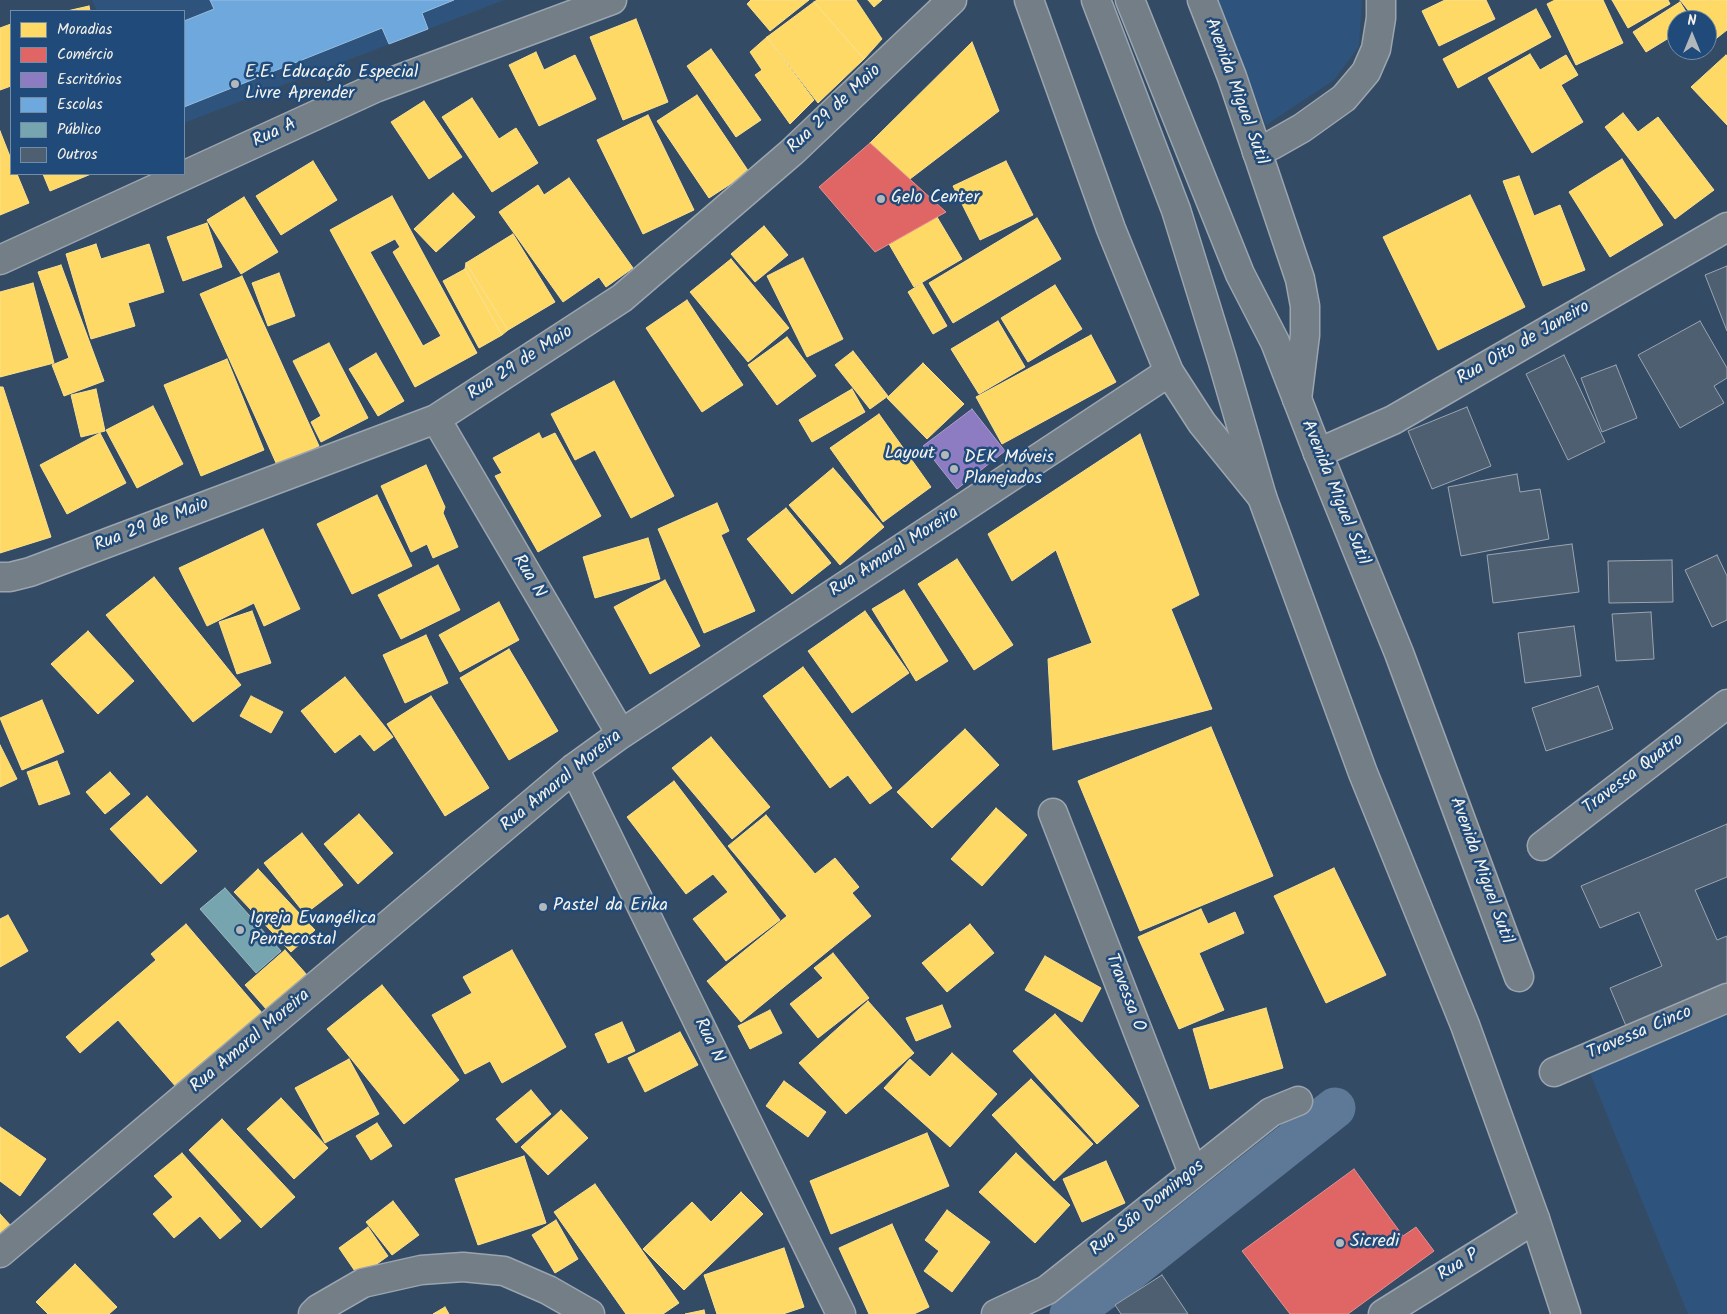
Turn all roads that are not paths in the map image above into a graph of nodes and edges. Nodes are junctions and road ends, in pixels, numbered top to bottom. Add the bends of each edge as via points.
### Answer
1 (612, 0) edge
2 (952, 0) edge
3 (1029, 0) edge
4 (1096, 0) edge
5 (1130, 0) edge
6 (1202, 0) edge
7 (1381, 0) edge
8 (1257, 152) junction
9 (1727, 227) edge
10 (0, 260) edge
11 (1169, 372) junction
12 (1297, 399) junction
13 (436, 419) junction
14 (1318, 454) junction
15 (1262, 497) junction
16 (0, 577) edge
17 (1727, 704) edge
18 (621, 734) junction
19 (574, 768) junction
20 (1054, 813) dead end
21 (1542, 846) dead end
22 (1519, 977) dead end
23 (1727, 998) edge
24 (1554, 1072) dead end
25 (1298, 1101) dead end
26 (1192, 1174) junction
27 (1535, 1219) junction
28 (0, 1253) edge
29 (314, 1314) edge
30 (590, 1314) edge
31 (841, 1314) edge
32 (996, 1314) edge
33 (1383, 1314) edge
34 (1566, 1314) edge

1 - 10 main road, Rua A via 375,88
2 - 13 main road, Rua 29 de Maio via 792,152 622,298
3 - 11 main road via 1111,230
4 - 15 main road via 1176,210
5 - 12 main road via 1240,274 1275,342
6 - 8 main road, Avenida Miguel Sutil
7 - 8 main road via 1376,49 1366,72 1344,98 1302,128
8 - 12 main road, Avenida Miguel Sutil via 1300,280 1305,306
9 - 14 main road, Rua Oito de Janeiro via 1393,420
11 - 15 main road via 1202,423
11 - 18 main road, Rua Amaral Moreira
12 - 14 main road, Avenida Miguel Sutil
13 - 16 main road, Rua 29 de Maio via 30,572
13 - 18 main road, Rua N
14 - 22 main road, Avenida Miguel Sutil via 1399,653
15 - 27 main road via 1363,773 1465,1025
17 - 21 main road, Travessa Quatro
18 - 19 main road, Rua Amaral Moreira
19 - 28 main road, Rua Amaral Moreira
19 - 31 main road, Rua N
20 - 26 main road, Travessa O
23 - 24 main road, Travessa Cinco
25 - 26 main road, Rua São Domingos via 1271,1112
26 - 32 main road, Rua São Domingos via 1047,1290
27 - 33 main road, Rua P
27 - 34 main road
29 - 30 main road via 363,1282 421,1270 463,1267 504,1271 548,1290

